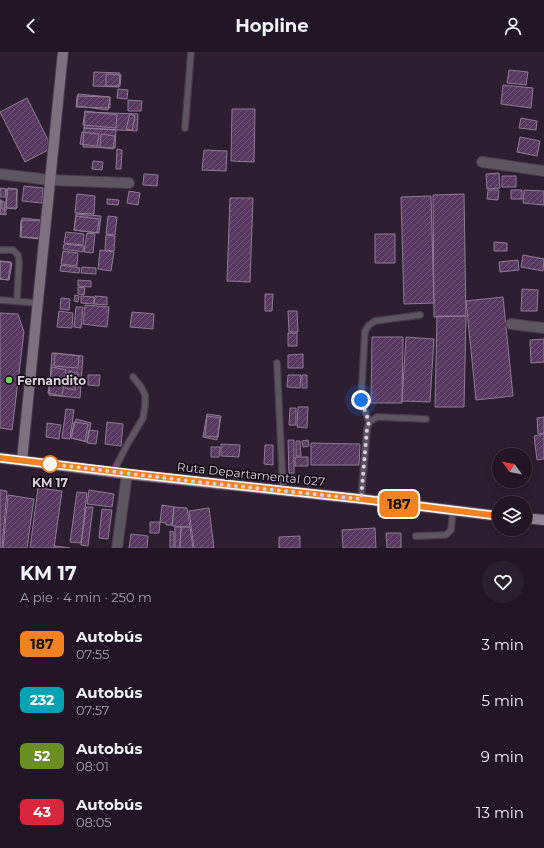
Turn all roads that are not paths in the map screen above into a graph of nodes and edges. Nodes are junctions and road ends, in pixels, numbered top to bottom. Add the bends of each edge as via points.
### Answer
1 (63, 52) edge
2 (191, 52) edge
3 (185, 128) dead end
4 (482, 162) dead end
5 (544, 171) edge
6 (0, 174) edge
7 (50, 180) junction
8 (129, 183) dead end
9 (0, 250) edge
10 (0, 300) edge
11 (17, 301) junction
12 (38, 303) junction
13 (420, 315) dead end
14 (511, 324) dead end
15 (544, 328) edge
16 (277, 363) dead end
17 (133, 377) dead end
18 (426, 419) dead end
19 (369, 422) junction
20 (0, 458) edge
21 (22, 460) junction
22 (113, 472) junction
23 (127, 474) junction
24 (283, 491) junction
25 (361, 499) junction
26 (453, 511) junction
27 (492, 515) edge
28 (532, 519) edge
29 (544, 520) edge
30 (416, 536) dead end
31 (117, 548) edge

1 - 7 street
2 - 3 lane
4 - 5 street
6 - 7 street
7 - 8 street
7 - 12 street
9 - 11 lane via 13,250 18,255
10 - 11 lane
11 - 12 lane
12 - 21 street
13 - 19 lane via 375,320 365,331 361,400
14 - 15 street
16 - 24 lane
17 - 22 lane via 145,395 143,418
18 - 19 lane via 377,417
19 - 25 lane
20 - 21 main road, Ruta Departamental 027
21 - 22 main road, Ruta Departamental 027
22 - 23 main road, Ruta Departamental 027
23 - 24 main road, Ruta Departamental 027
23 - 31 street
24 - 25 main road, Ruta Departamental 027
25 - 26 main road, Ruta Departamental 027
26 - 27 main road, Ruta Departamental 027
26 - 30 lane via 451,530 446,535
28 - 29 main road

